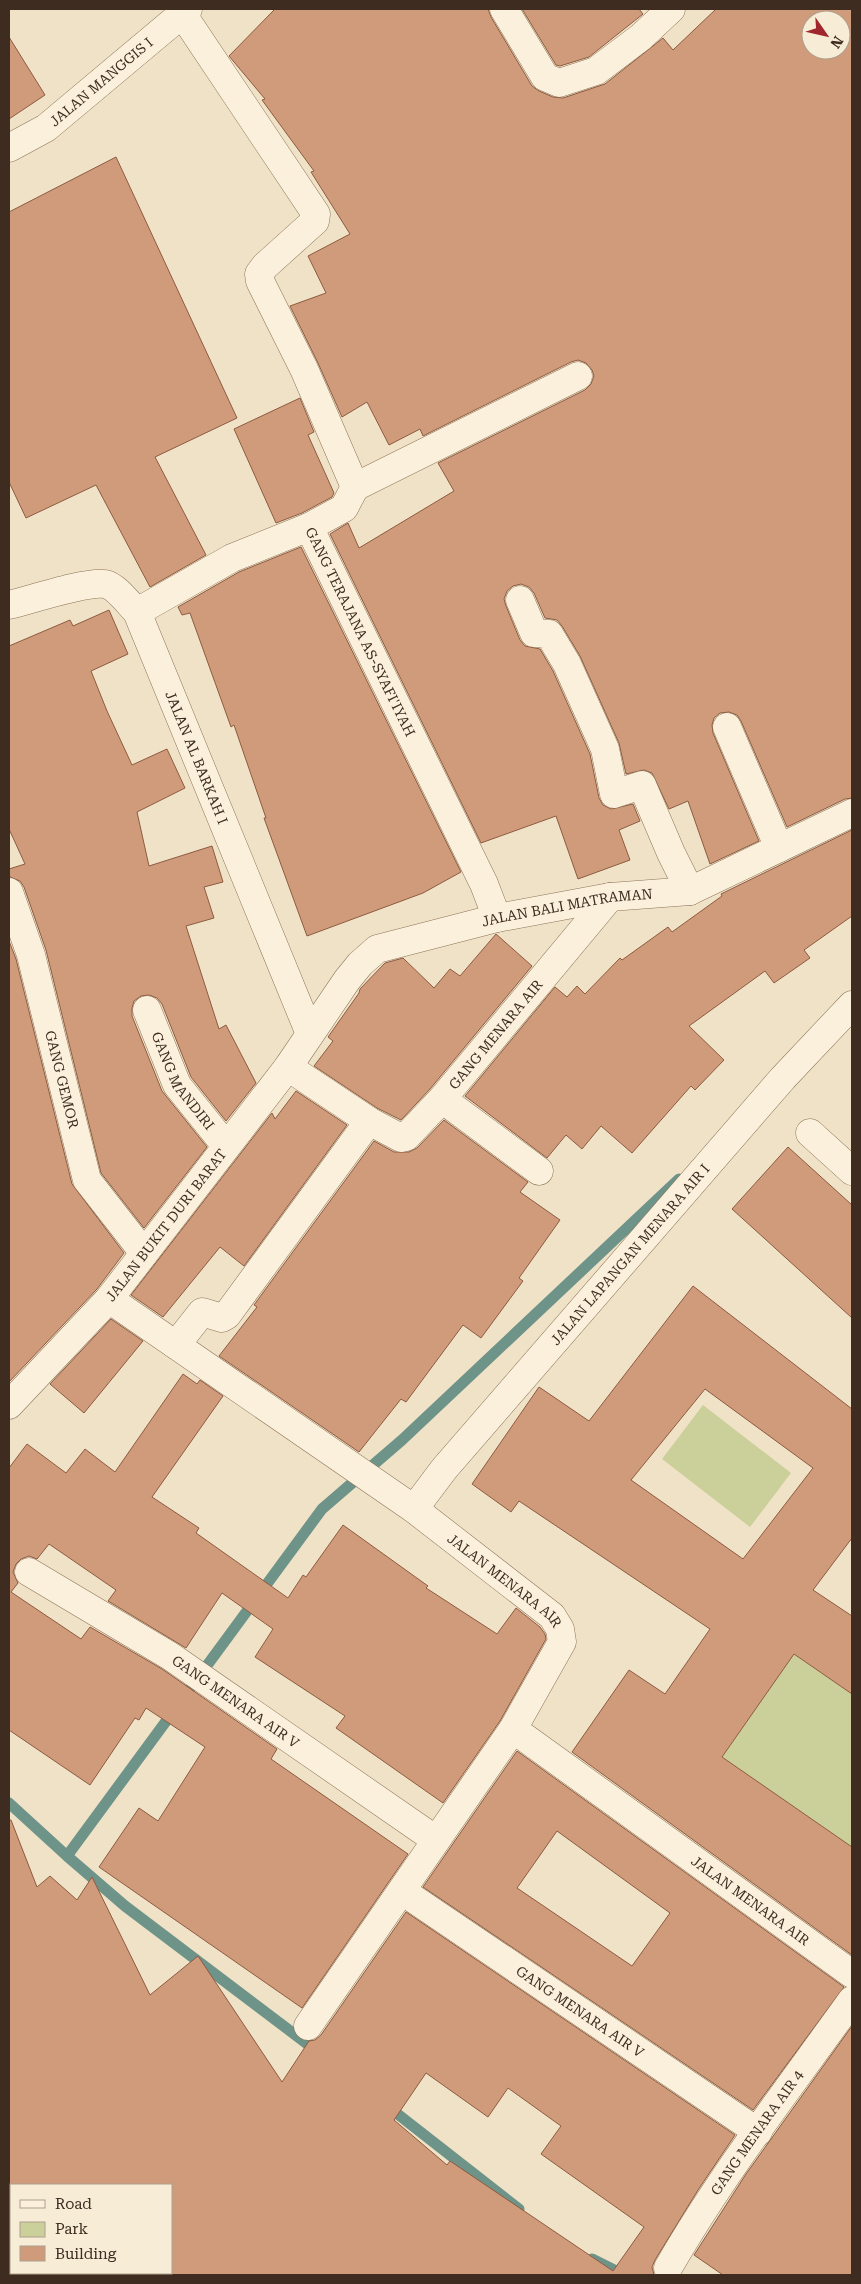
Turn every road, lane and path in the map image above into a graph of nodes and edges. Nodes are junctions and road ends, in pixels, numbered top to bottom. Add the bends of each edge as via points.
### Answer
1 (504, 9) edge
2 (671, 9) edge
3 (186, 12) edge
4 (9, 148) edge
5 (578, 376) dead end
6 (355, 487) junction
7 (309, 528) junction
8 (520, 600) dead end
9 (9, 605) edge
10 (137, 612) junction
11 (727, 727) dead end
12 (852, 813) edge
13 (779, 848) junction
14 (690, 891) junction
15 (9, 892) edge
16 (610, 896) junction
17 (13, 918) edge
18 (498, 918) junction
19 (852, 1005) edge
20 (147, 1010) dead end
21 (310, 1034) junction
22 (288, 1067) junction
23 (442, 1099) junction
24 (368, 1121) junction
25 (810, 1133) dead end
26 (226, 1146) junction
27 (539, 1171) dead end
28 (852, 1171) edge
29 (144, 1253) junction
30 (109, 1299) junction
31 (176, 1345) junction
32 (9, 1405) edge
33 (414, 1509) junction
34 (29, 1572) dead end
35 (513, 1729) junction
36 (436, 1840) junction
37 (402, 1891) junction
38 (852, 1974) edge
39 (852, 2000) edge
40 (308, 2026) dead end
41 (758, 2132) junction
42 (668, 2268) dead end

1 - 2 street via 545,77 559,82 596,71
3 - 4 street, JALAN MANGGIS I via 46,128
3 - 6 street via 316,214 315,221 265,266 259,274 260,281 304,369
5 - 6 street
6 - 7 street, GANG TERAJANA AS-SYAFI'IYAH via 344,508
7 - 10 street via 232,558
7 - 18 street, GANG TERAJANA AS-SYAFI'IYAH
8 - 14 street via 534,633 549,634 567,664 605,749 614,794 642,785
9 - 10 street, JALAN AL BARKAH I via 82,586 106,584
10 - 21 street, JALAN AL BARKAH I
11 - 13 street
12 - 13 street, JALAN BALI MATRAMAN
13 - 14 street, JALAN BALI MATRAMAN
14 - 16 street, JALAN BALI MATRAMAN
15 - 17 street, GANG GEMOR
16 - 18 street, JALAN BALI MATRAMAN
16 - 23 street, GANG MENARA AIR
17 - 29 street, GANG GEMOR via 31,955 87,1180
18 - 21 street, JALAN BALI MATRAMAN via 377,949 347,980
19 - 33 street, JALAN LAPANGAN MENARA AIR I via 783,1078 444,1470
20 - 26 street, GANG MANDIRI via 177,1085
21 - 22 street, JALAN BUKIT DURI BARAT
22 - 24 street, GANG MENARA AIR
22 - 26 street, JALAN BUKIT DURI BARAT
23 - 24 street, GANG MENARA AIR via 406,1137 400,1138
23 - 27 street
24 - 31 street via 227,1315 222,1318 202,1312
25 - 28 street
26 - 29 street, JALAN BUKIT DURI BARAT
29 - 30 street, JALAN BUKIT DURI BARAT
30 - 31 street, JALAN MENARA AIR
30 - 32 street, JALAN BUKIT DURI BARAT
31 - 33 street, JALAN MENARA AIR
33 - 35 street, JALAN MENARA AIR via 537,1603 552,1616 560,1629 562,1642
34 - 36 street, GANG MENARA AIR V via 213,1685
35 - 36 street
35 - 38 street, JALAN MENARA AIR
36 - 37 street
37 - 40 street
37 - 41 street, GANG MENARA AIR V
39 - 41 street, GANG MENARA AIR 4
41 - 42 street, GANG MENARA AIR 4

